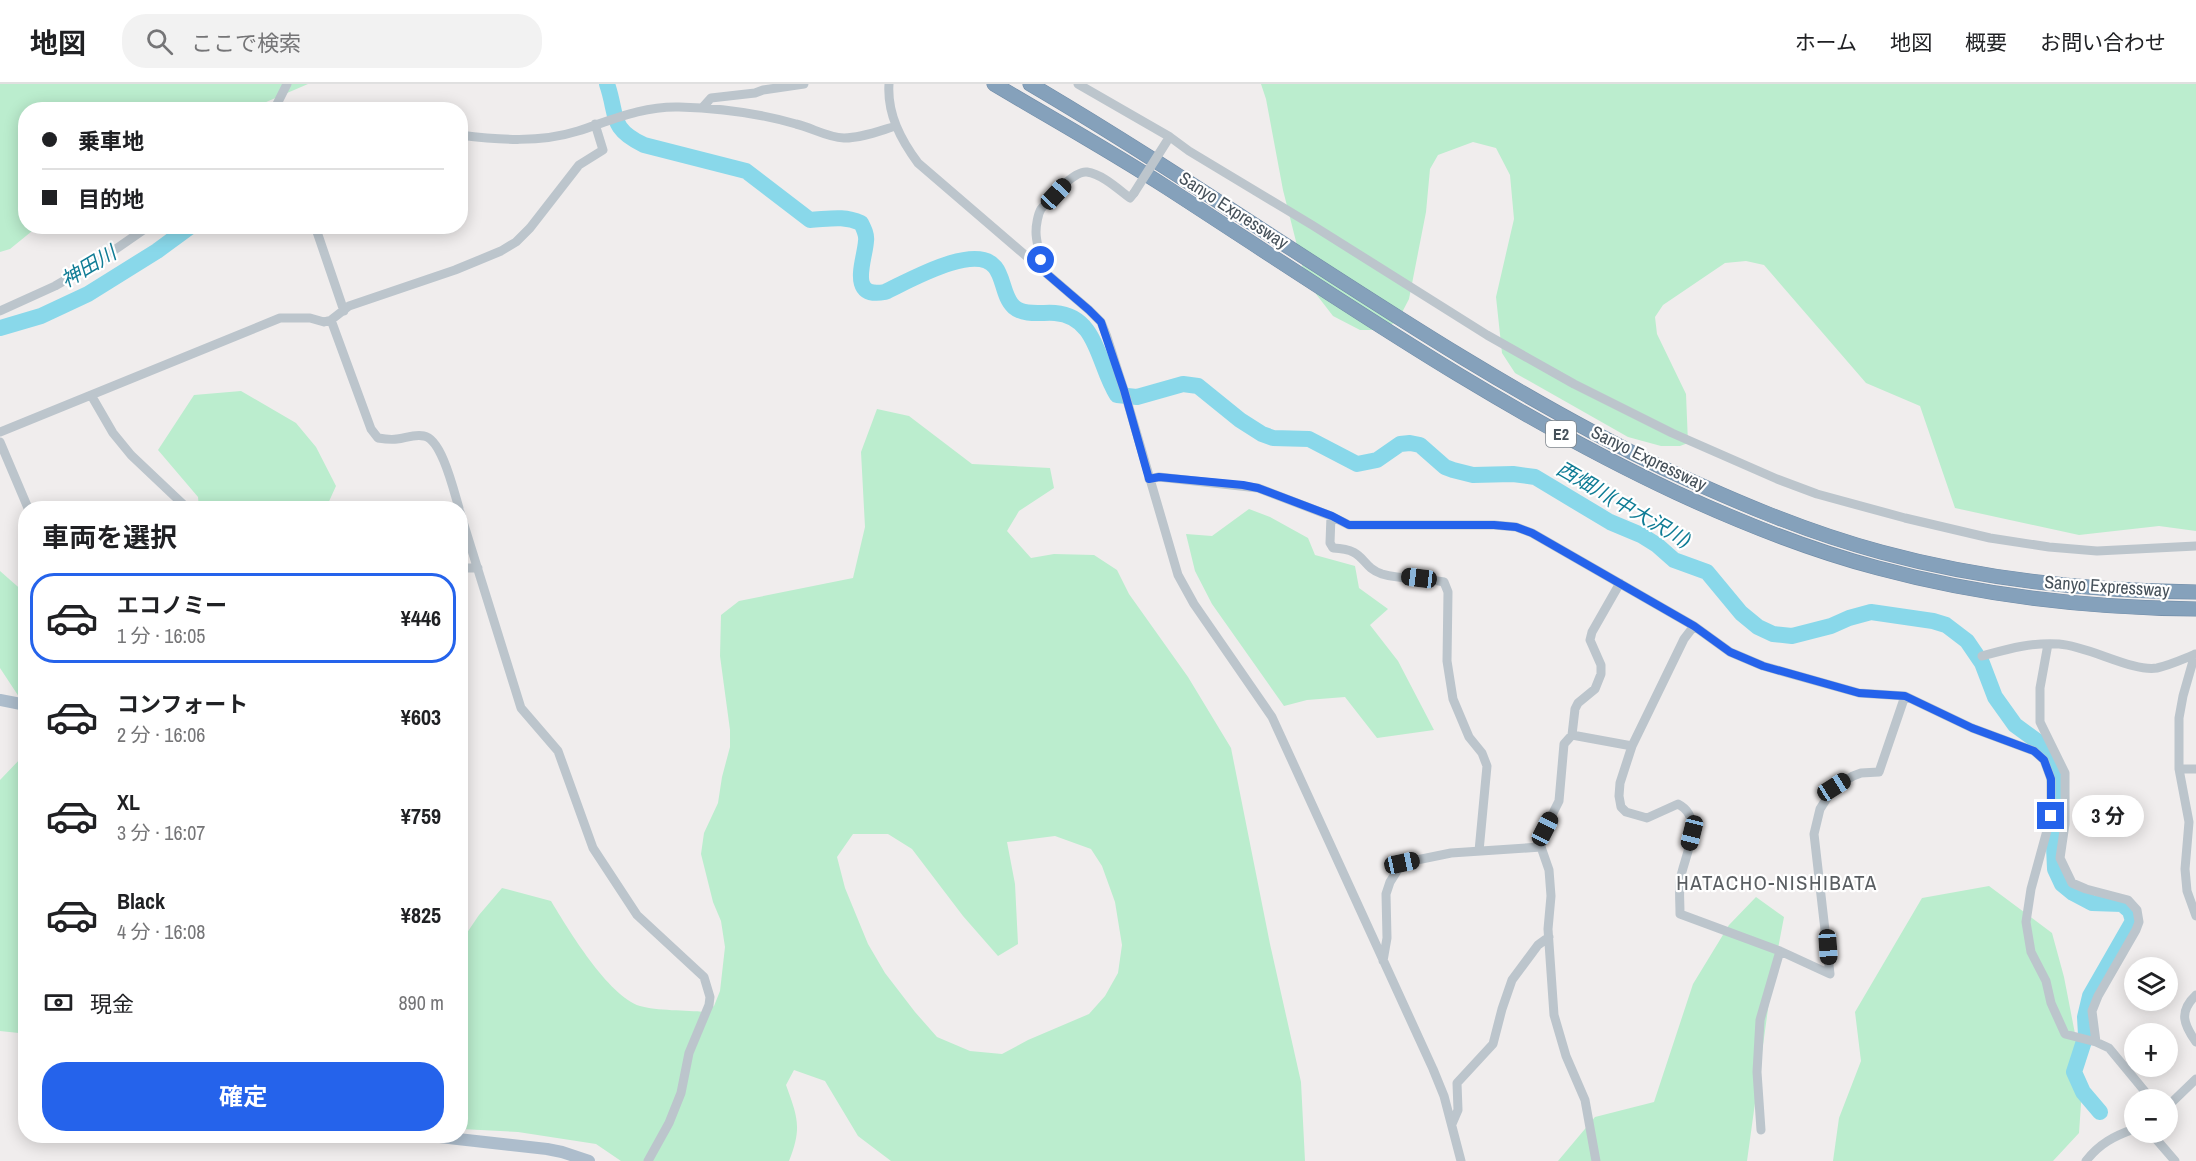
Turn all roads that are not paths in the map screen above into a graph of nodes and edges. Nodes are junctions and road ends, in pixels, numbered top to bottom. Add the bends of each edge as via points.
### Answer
1 (287, 84) edge
2 (804, 84) edge
3 (889, 84) edge
4 (994, 84) edge
5 (1030, 84) edge
6 (1078, 84) edge
7 (278, 102) edge
8 (702, 108) junction
9 (600, 123) junction
10 (896, 126) junction
11 (468, 136) edge
12 (1169, 139) junction
13 (137, 234) edge
14 (318, 234) edge
15 (1040, 268) junction
16 (344, 310) junction
17 (0, 311) edge
18 (331, 320) junction
19 (91, 395) junction
20 (0, 432) edge
21 (0, 442) edge
22 (1149, 479) junction
23 (25, 501) edge
24 (180, 501) edge
25 (457, 501) edge
26 (1332, 516) junction
27 (468, 536) edge
28 (2196, 546) edge
29 (468, 568) edge
30 (478, 568) junction
31 (1620, 583) junction
32 (2196, 592) edge
33 (2196, 609) edge
34 (1694, 626) junction
35 (2048, 644) junction
36 (2196, 654) edge
37 (1982, 656) dead end
38 (1905, 696) junction
39 (0, 700) edge
40 (18, 703) edge
41 (1572, 735) junction
42 (1632, 746) junction
43 (2179, 769) junction
44 (2196, 769) edge
45 (1541, 847) junction
46 (1479, 851) junction
47 (2196, 916) edge
48 (1549, 937) junction
49 (1780, 951) junction
50 (1383, 961) junction
51 (2196, 995) edge
52 (2096, 1042) junction
53 (2196, 1042) edge
54 (2196, 1079) edge
55 (2143, 1089) edge
56 (2178, 1096) edge
57 (1452, 1124) junction
58 (1761, 1130) dead end
59 (2124, 1132) edge
60 (468, 1140) edge
61 (2159, 1143) edge
62 (589, 1161) edge
63 (648, 1161) edge
64 (1461, 1161) edge
65 (1596, 1161) edge
66 (2086, 1161) edge
67 (2175, 1161) edge

1 - 7 street
2 - 8 street via 711,98
3 - 10 street
4 - 33 highway, Sanyo Expressway / E2 via 1161,184 1474,385 1596,454 1727,516 1800,544 1937,583 2064,602
5 - 32 highway, Sanyo Expressway / E2 via 1483,371 1601,437 1733,501 1879,552 1941,567 2065,586
6 - 12 street
8 - 9 street via 645,110
8 - 10 street via 754,114 844,138
9 - 11 street via 577,132 525,140
9 - 16 street via 603,150 579,165 516,242 455,270
10 - 15 street via 918,164
12 - 15 street, bridge via 1130,198 1100,176 1088,172 1072,176 1040,211 1036,232
12 - 28 street via 1487,335 1574,384 1672,433 1817,494 1990,538 2049,547 2097,551
13 - 17 street via 56,286
14 - 16 street
15 - 22 street via 1101,322
16 - 18 street
18 - 19 street via 280,318
18 - 25 street via 371,429 378,438 432,438 439,447
19 - 20 street
19 - 24 street via 131,455
21 - 23 street
22 - 26 street via 1258,488
22 - 50 street via 1178,575 1272,717
26 - 31 street via 1349,525 1516,527
26 - 46 street via 1333,548 1357,553 1383,574 1444,582 1448,592 1447,661 1453,699 1487,766
27 - 30 street
29 - 30 street
30 - 63 street via 521,708 558,751 593,848 637,915 707,981 709,1005 689,1053 681,1093
31 - 34 street
31 - 41 street via 1592,632 1590,640 1601,674 1595,690 1578,703
34 - 38 street via 1730,652 1763,666 1859,693
34 - 42 street
35 - 36 street via 2155,668
35 - 37 street via 2027,644
35 - 52 street via 2040,688 2040,722 2065,773 2065,825 2060,858 2072,883 2128,900 2137,910 2139,922 2092,1011
36 - 43 street via 2179,718
38 - 49 street via 1879,772 1861,773 1843,781 1834,787 1820,809 1814,834 1830,974
38 - 52 street via 1972,728 2034,751 2049,769 2051,816 2026,922 2031,952 2066,1034
39 - 40 main road
41 - 42 street
41 - 45 street via 1564,744 1560,801 1545,829
42 - 49 street via 1620,783 1621,807 1647,818 1678,804 1691,817 1692,833 1680,881 1680,914
43 - 44 street
43 - 47 street via 2189,822 2187,891
45 - 46 street
45 - 48 street via 1551,896
46 - 50 street via 1402,863 1386,894
48 - 57 street via 1538,945 1512,980 1492,1044 1457,1083 1458,1110
48 - 65 street via 1554,1015 1585,1100
49 - 58 street via 1760,1020 1757,1072
50 - 57 street via 1433,1069
51 - 53 street via 2184,1018 2185,1027
52 - 55 street via 2109,1048
54 - 56 street
57 - 64 street
59 - 66 street via 2095,1149
60 - 62 main road via 547,1149
61 - 67 street

